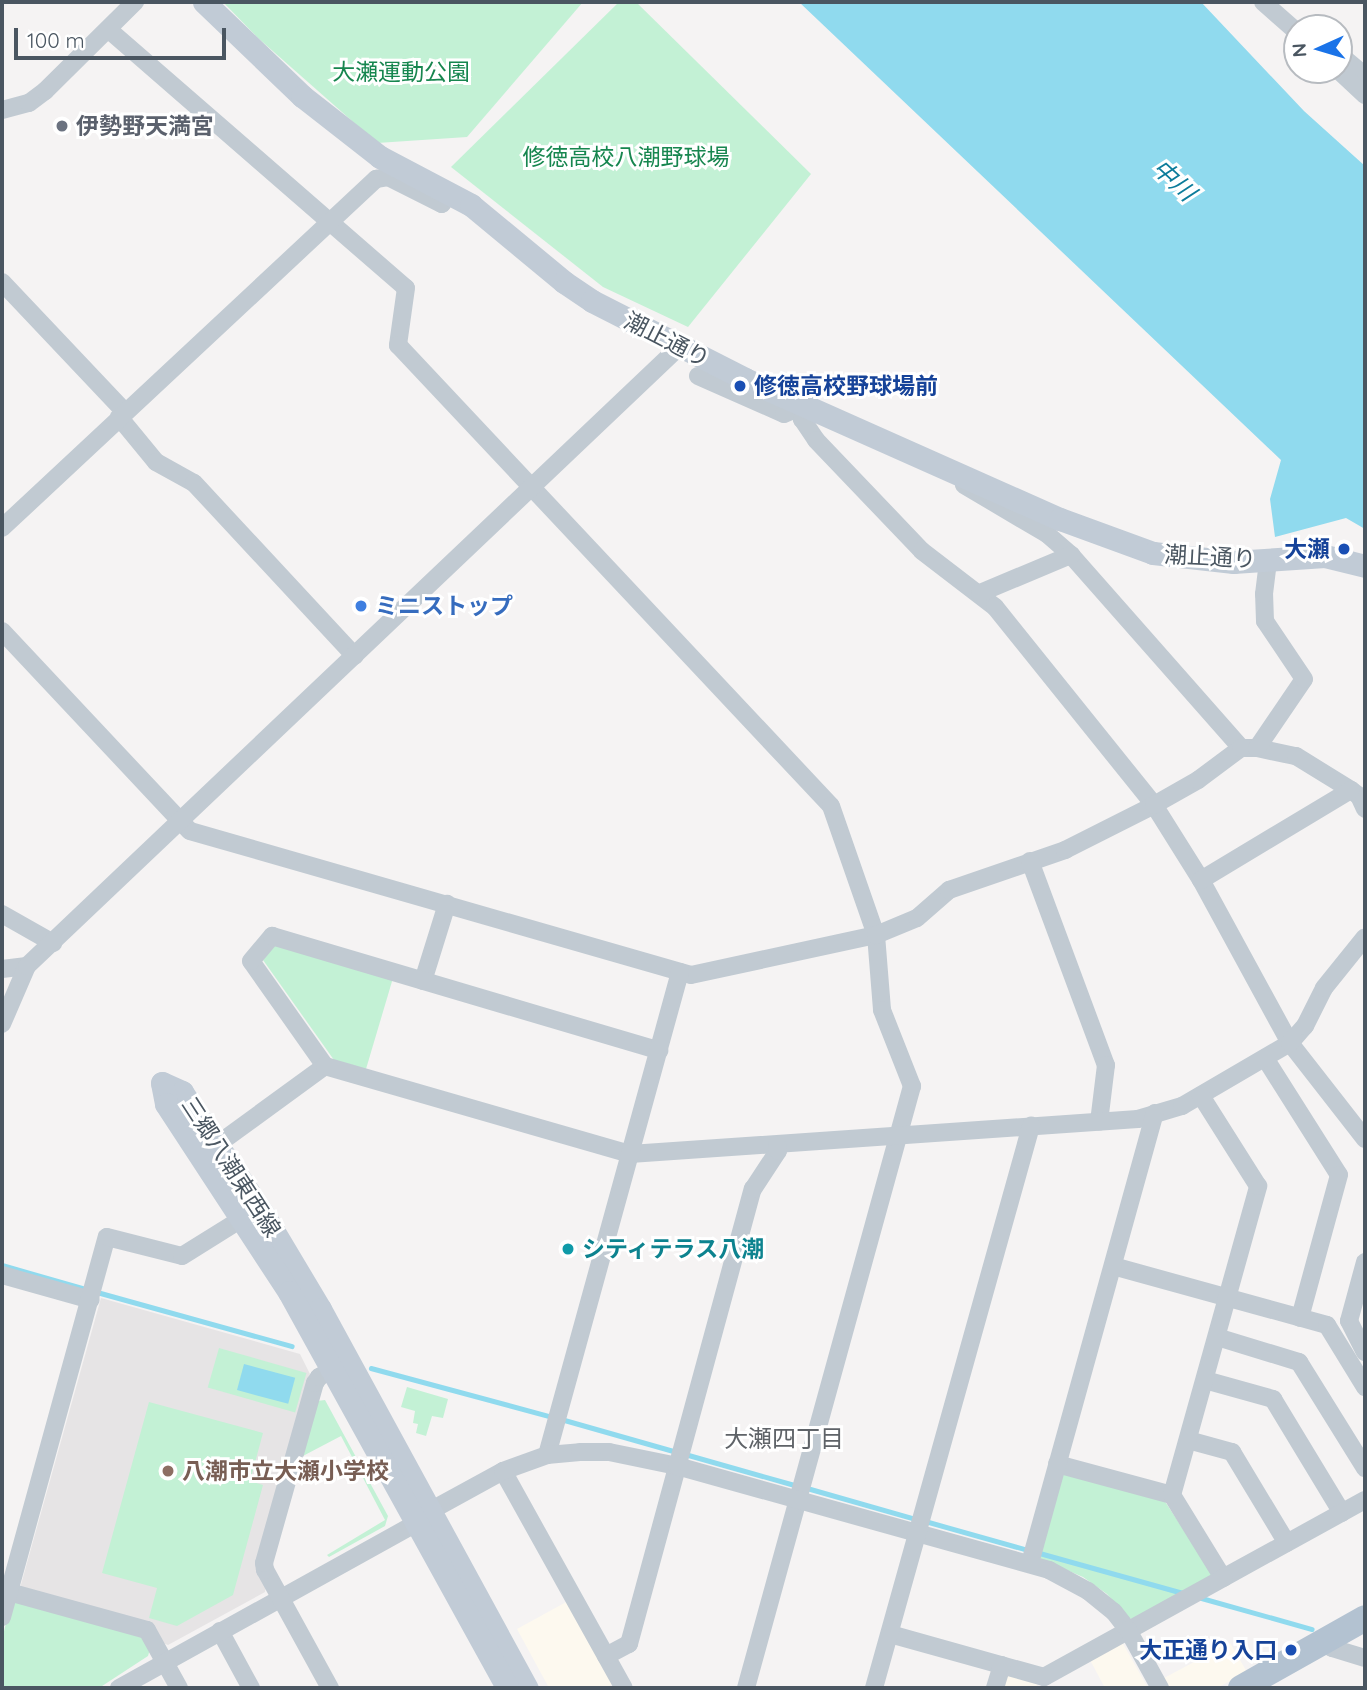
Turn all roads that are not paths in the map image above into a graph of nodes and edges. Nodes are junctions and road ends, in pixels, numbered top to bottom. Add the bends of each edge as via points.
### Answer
1 (135, 2) edge
2 (204, 2) edge
3 (1263, 2) edge
4 (1283, 20) edge
5 (109, 30) junction
6 (2, 110) edge
7 (449, 193) junction
8 (330, 222) junction
9 (2, 282) edge
10 (680, 347) junction
11 (698, 376) dead end
12 (802, 406) junction
13 (122, 414) junction
14 (962, 475) junction
15 (532, 489) junction
16 (2, 528) edge
17 (1071, 555) junction
18 (1268, 560) junction
19 (1365, 566) edge
20 (980, 593) junction
21 (2, 631) edge
22 (355, 656) junction
23 (1249, 748) junction
24 (1360, 797) edge
25 (1154, 805) junction
26 (182, 821) junction
27 (1030, 861) junction
28 (1201, 880) junction
29 (447, 904) junction
30 (2, 914) edge
31 (876, 935) junction
32 (1365, 937) edge
33 (52, 943) junction
34 (27, 966) junction
35 (2, 969) edge
36 (680, 972) junction
37 (423, 981) junction
38 (2, 1024) edge
39 (1290, 1043) junction
40 (659, 1051) junction
41 (1265, 1058) junction
42 (325, 1066) junction
43 (1201, 1096) junction
44 (1155, 1113) junction
45 (1099, 1122) junction
46 (1031, 1126) junction
47 (899, 1136) junction
48 (1365, 1139) edge
49 (218, 1144) junction
50 (777, 1145) junction
51 (629, 1154) junction
52 (243, 1218) junction
53 (1365, 1262) edge
54 (1113, 1266) junction
55 (2, 1275) edge
56 (93, 1292) junction
57 (1228, 1297) junction
58 (1300, 1318) junction
59 (1217, 1337) junction
60 (1365, 1353) edge
61 (331, 1370) junction
62 (1205, 1380) junction
63 (1365, 1387) edge
64 (1188, 1440) junction
65 (547, 1455) junction
66 (680, 1457) junction
67 (1057, 1464) junction
68 (1365, 1468) edge
69 (503, 1471) junction
70 (800, 1490) junction
71 (1172, 1495) junction
72 (1365, 1500) edge
73 (1342, 1513) junction
74 (424, 1517) junction
75 (921, 1523) junction
76 (1287, 1543) junction
77 (1033, 1554) junction
78 (1223, 1578) junction
79 (9, 1592) junction
80 (280, 1598) junction
81 (2, 1617) edge
82 (1365, 1618) edge
83 (1365, 1629) edge
84 (1128, 1630) junction
85 (220, 1631) junction
86 (890, 1634) junction
87 (1330, 1644) junction
88 (606, 1656) junction
89 (1365, 1658) edge
90 (164, 1662) junction
91 (1002, 1665) junction
92 (120, 1688) edge
93 (179, 1688) edge
94 (251, 1688) edge
95 (330, 1688) edge
96 (509, 1688) edge
97 (527, 1688) edge
98 (622, 1688) edge
99 (746, 1688) edge
100 (874, 1688) edge
101 (995, 1688) edge
102 (1160, 1688) edge
103 (1241, 1688) edge
104 (1259, 1688) edge

1 - 5 street
2 - 7 street, 潮止通り via 302,96 380,157
3 - 4 street
5 - 6 street via 29,103
5 - 8 street
7 - 8 street via 442,204 388,177 376,179
7 - 10 street, 潮止通り via 471,205 592,301
8 - 13 street
8 - 15 street via 406,288 398,345
9 - 13 street
10 - 12 street, 潮止通り
10 - 15 street
11 - 12 street via 784,414
12 - 14 street, 潮止通り
12 - 20 street via 802,419 825,450 922,551
13 - 16 street
13 - 22 street via 156,462 194,483
14 - 17 street via 964,486 1047,534
14 - 18 street, 潮止通り via 1086,530 1153,553 1192,560
15 - 22 street
15 - 31 street via 831,806
17 - 20 street
17 - 23 street
18 - 19 street, 潮止通り via 1325,556
18 - 23 street via 1265,621 1304,680
20 - 25 street
21 - 26 street
22 - 26 street
23 - 24 street via 1296,756
23 - 25 street
24 - 28 street
25 - 27 street via 1065,850
25 - 28 street
26 - 29 street via 190,831
26 - 33 street
27 - 31 street via 949,890 917,918
27 - 45 street via 1106,1065
28 - 39 street
29 - 36 street
29 - 37 street
30 - 33 street
31 - 36 street via 691,975
31 - 47 street via 882,1010 912,1086
32 - 39 street via 1324,988 1305,1026
33 - 34 street
34 - 35 street
34 - 38 street
36 - 40 street
37 - 40 street
37 - 42 street via 272,936 251,961
39 - 41 street
39 - 48 street
40 - 51 street
41 - 43 street
41 - 58 street via 1339,1175
42 - 49 street
42 - 51 street
43 - 44 street
43 - 57 street via 1258,1186
44 - 45 street
44 - 54 street
45 - 46 street
46 - 47 street
46 - 75 street
47 - 50 street
47 - 70 street
49 - 52 street, 三郷八潮東西線 via 182,1092 162,1083 166,1104
49 - 74 street, 三郷八潮東西線 via 320,1309
50 - 51 street
50 - 66 street via 778,1151 753,1189
51 - 65 street
52 - 56 street via 183,1256 107,1237
52 - 61 street, 三郷八潮東西線
53 - 60 street via 1349,1321
54 - 57 street
54 - 67 street
55 - 56 street
56 - 79 street
57 - 58 street
57 - 59 street
58 - 63 street via 1327,1325
59 - 62 street
59 - 68 street via 1299,1362
61 - 74 street, 三郷八潮東西線
61 - 80 street via 315,1383 264,1563
62 - 64 street
62 - 73 street via 1273,1399
64 - 71 street
64 - 76 street via 1232,1452
65 - 66 street via 609,1452
65 - 69 street
66 - 70 street
66 - 88 street via 629,1644
67 - 71 street
67 - 77 street
69 - 74 street
69 - 88 street
70 - 75 street
70 - 99 street
71 - 78 street
72 - 73 street
73 - 76 street
74 - 80 street
74 - 96 street, 三郷八潮東西線
74 - 97 street, 三郷八潮東西線
75 - 77 street
75 - 86 street
76 - 78 street
77 - 84 street via 1088,1591
78 - 84 street
79 - 81 street
79 - 90 street via 147,1630
80 - 85 street
80 - 95 street
82 - 87 main road
83 - 87 main road
84 - 91 street via 1044,1677
84 - 102 street
85 - 90 street
85 - 94 street
86 - 91 street
86 - 100 street
87 - 89 street
87 - 103 main road
87 - 104 main road
88 - 98 street
90 - 92 street
90 - 93 street
91 - 101 street

